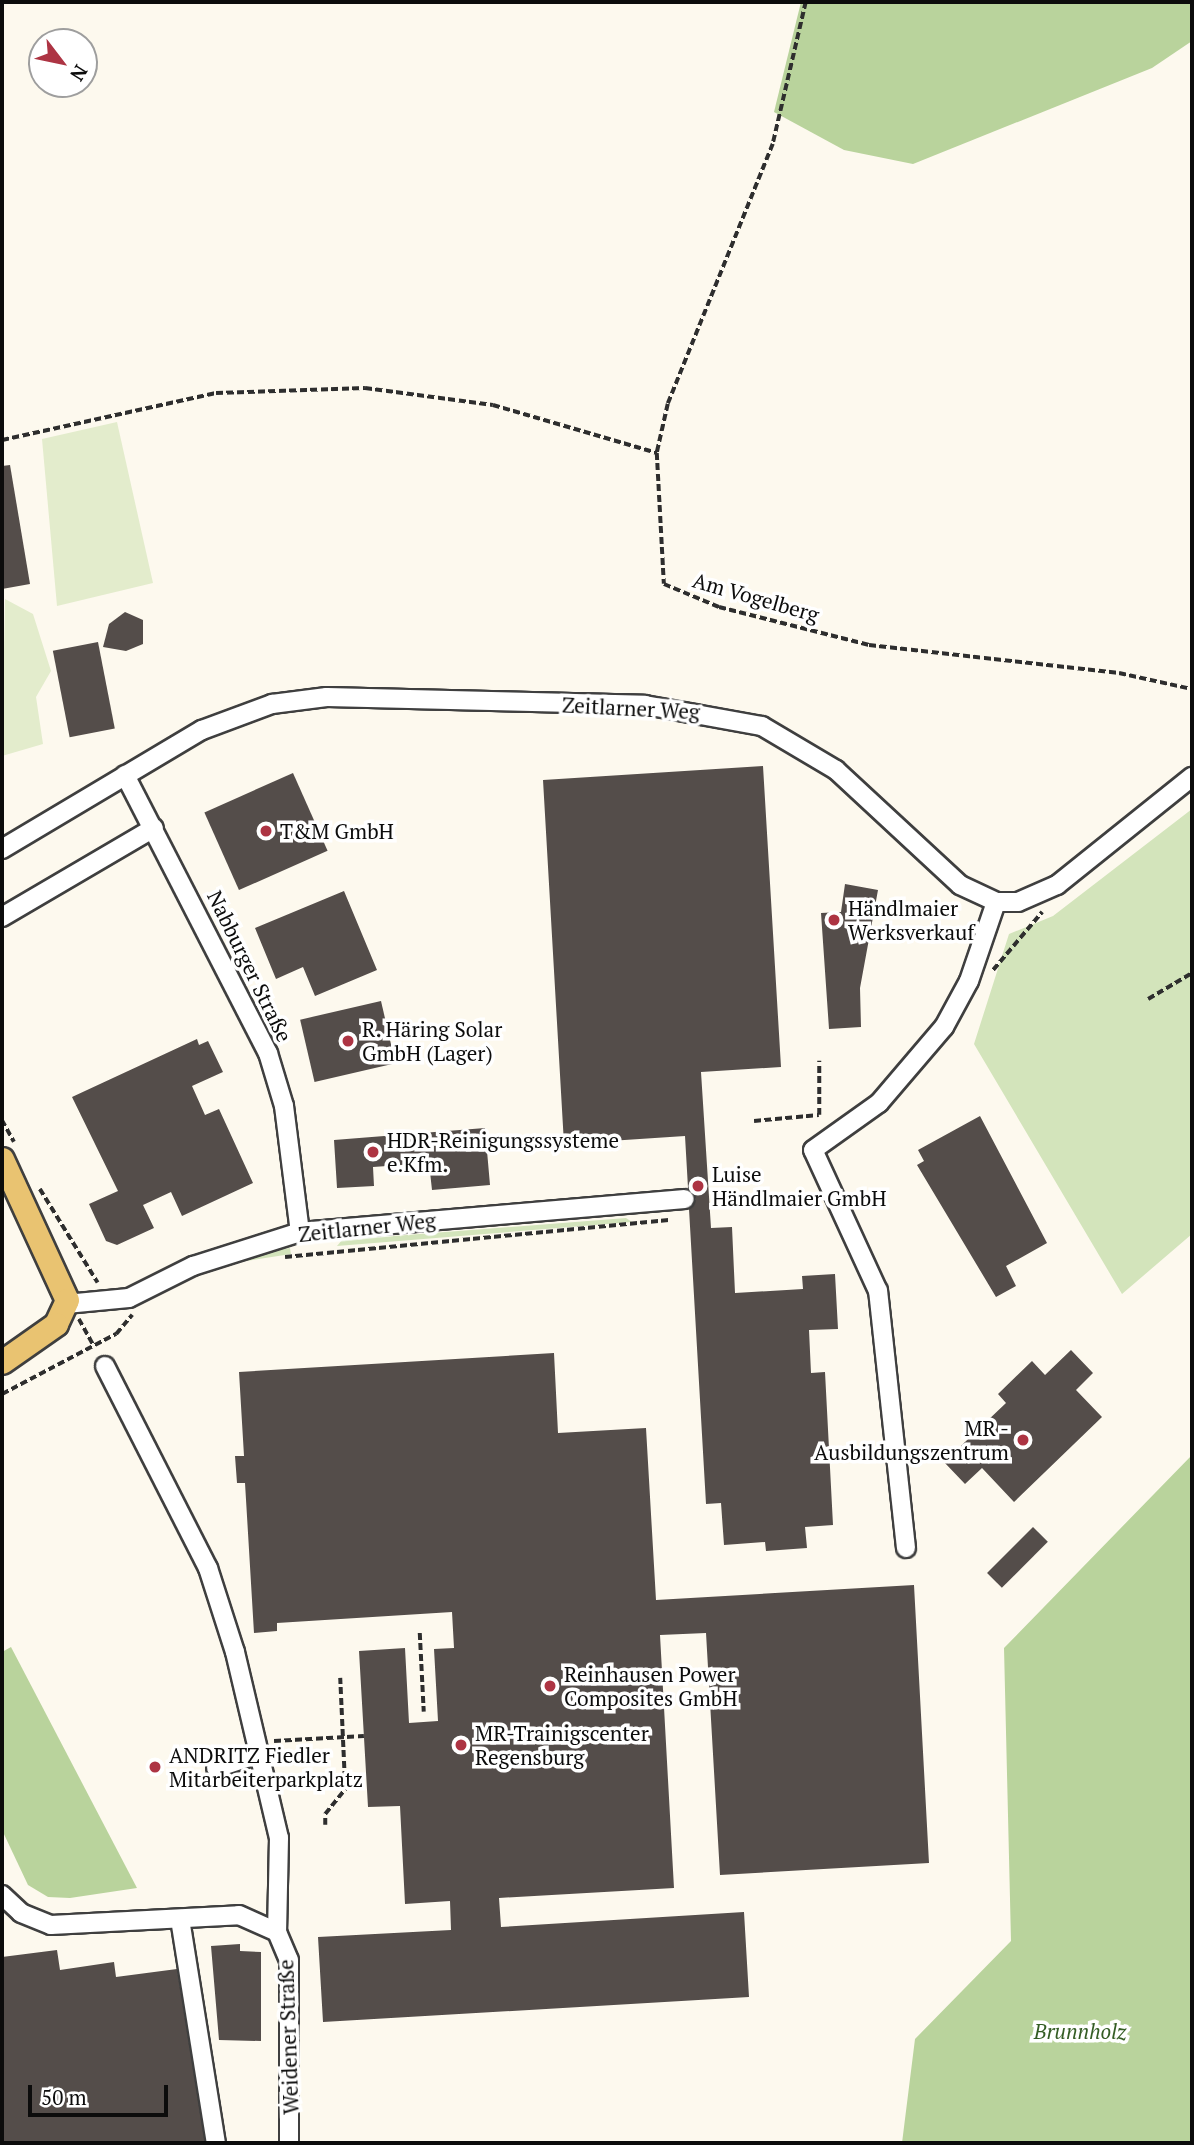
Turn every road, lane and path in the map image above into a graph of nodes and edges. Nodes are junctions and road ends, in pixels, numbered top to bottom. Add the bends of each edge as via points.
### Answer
1 (806, 2) edge
2 (2, 440) edge
3 (657, 453) junction
4 (1192, 688) edge
5 (125, 775) junction
6 (1192, 777) edge
7 (154, 828) junction
8 (2, 849) edge
9 (996, 902) junction
10 (1048, 908) dead end
11 (2, 917) edge
12 (1192, 973) edge
13 (988, 980) dead end
14 (1148, 999) dead end
15 (819, 1061) dead end
16 (2, 1120) edge
17 (754, 1121) dead end
18 (11, 1156) edge
19 (33, 1177) dead end
20 (685, 1199) dead end
21 (679, 1219) dead end
22 (300, 1233) junction
23 (271, 1261) dead end
24 (129, 1298) junction
25 (69, 1305) junction
26 (94, 1346) junction
27 (2, 1362) edge
28 (105, 1366) joint
29 (2, 1394) edge
30 (906, 1548) dead end
31 (420, 1633) dead end
32 (340, 1678) dead end
33 (424, 1712) dead end
34 (365, 1736) dead end
35 (343, 1737) junction
36 (260, 1747) junction
37 (216, 1768) dead end
38 (325, 1825) dead end
39 (2, 1895) edge
40 (180, 1920) junction
41 (277, 1932) junction
42 (216, 2143) edge
43 (289, 2143) edge

1 - 3 path, Am Vogelberg via 773,144 684,358
2 - 3 path via 216,394 365,388 493,405
3 - 4 path, Am Vogelberg via 664,584 719,607 869,645 1119,673
5 - 7 street, Nabburger Straße
5 - 8 street, Zeitlarner Weg
5 - 9 street, Zeitlarner Weg via 236,714 301,699 690,708 762,726 815,755 960,885
6 - 9 street via 1057,885 1018,902
7 - 11 street
7 - 22 street, Nabburger Straße via 268,1054 284,1106
9 - 30 street via 969,981 944,1027 879,1103 813,1150 878,1291 893,1461
10 - 13 path via 1017,936
12 - 14 path
15 - 17 path via 819,1115
16 - 18 path
18 - 25 main road via 66,1287
19 - 24 path via 86,1272 99,1283 122,1285
20 - 22 street, Zeitlarner Weg
21 - 23 path
22 - 24 street, Zeitlarner Weg via 193,1266
24 - 25 street, Zeitlarner Weg
24 - 26 path via 137,1312
25 - 26 path
25 - 27 main road via 56,1324
26 - 28 path
26 - 29 path
28 - 36 street via 208,1567
31 - 33 path
32 - 35 path
34 - 35 path
35 - 36 path
35 - 38 path via 345,1789 325,1814
36 - 37 street
36 - 41 street via 279,1838
39 - 40 street via 21,1913 80,1926
40 - 41 street via 239,1915
40 - 42 street
41 - 43 street, Weidener Straße via 289,1960

